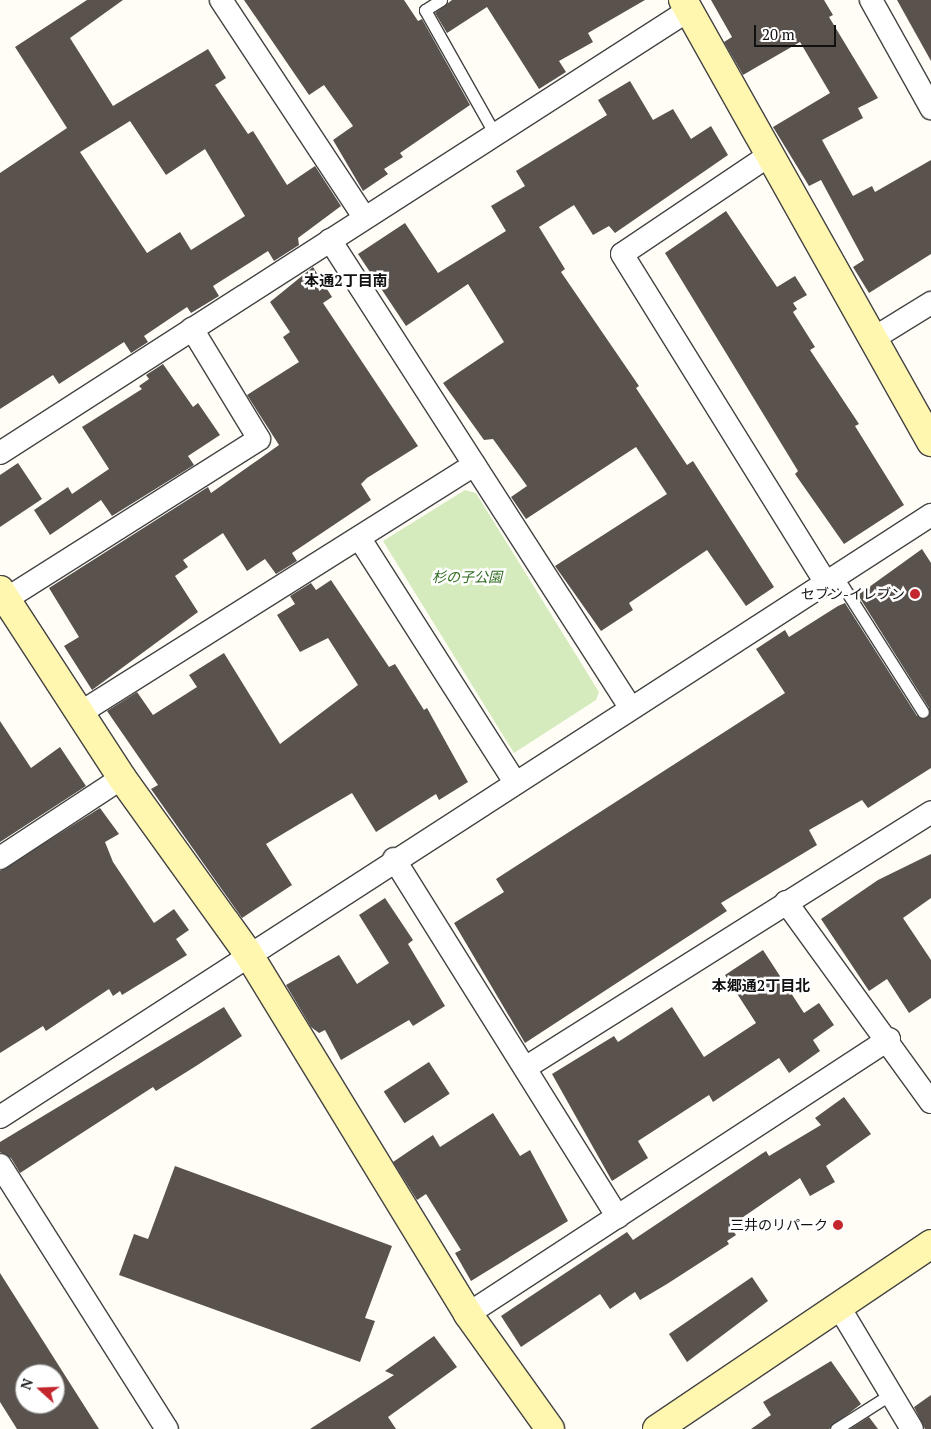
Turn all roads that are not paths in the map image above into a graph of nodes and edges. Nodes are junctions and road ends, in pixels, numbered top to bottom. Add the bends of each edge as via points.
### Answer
1 (220, 0) edge
2 (440, 0) edge
3 (871, 0) edge
4 (686, 5) edge
5 (931, 108) edge
6 (495, 134) junction
7 (771, 154) junction
8 (364, 217) junction
9 (330, 240) junction
10 (931, 303) edge
11 (192, 329) junction
12 (874, 338) junction
13 (931, 442) edge
14 (0, 453) edge
15 (474, 465) junction
16 (931, 514) edge
17 (360, 539) junction
18 (831, 579) junction
19 (3, 595) edge
20 (630, 707) junction
21 (923, 712) dead end
22 (80, 713) junction
23 (122, 778) junction
24 (515, 782) junction
25 (931, 812) edge
26 (0, 858) edge
27 (394, 859) junction
28 (786, 902) junction
29 (249, 955) junction
30 (889, 1039) junction
31 (525, 1068) junction
32 (931, 1102) edge
33 (0, 1116) edge
34 (0, 1165) edge
35 (618, 1217) junction
36 (931, 1244) edge
37 (838, 1307) junction
38 (468, 1314) junction
39 (891, 1394) junction
40 (166, 1429) edge
41 (550, 1429) edge
42 (657, 1429) edge
43 (836, 1429) edge
44 (912, 1429) edge

1 - 8 street
2 - 6 lane via 425,10
3 - 5 street
4 - 6 street
4 - 7 street
6 - 8 street
7 - 12 street
7 - 18 street via 622,254
8 - 9 street
9 - 11 street
9 - 15 street
10 - 12 street
11 - 14 street
11 - 19 street via 259,439
12 - 13 street
15 - 17 street
15 - 20 street
16 - 18 street
17 - 22 street
17 - 24 street
18 - 20 street
18 - 21 lane
19 - 22 street
20 - 24 street
22 - 23 street
23 - 26 street
23 - 29 street
24 - 27 street
25 - 28 street
27 - 29 street
27 - 31 street
28 - 30 street
28 - 31 street
29 - 33 street
29 - 38 street
30 - 32 street
30 - 35 street
31 - 35 street
34 - 40 street
35 - 38 street
36 - 37 street
37 - 39 street
37 - 42 street
38 - 41 street
39 - 43 lane
39 - 44 street

